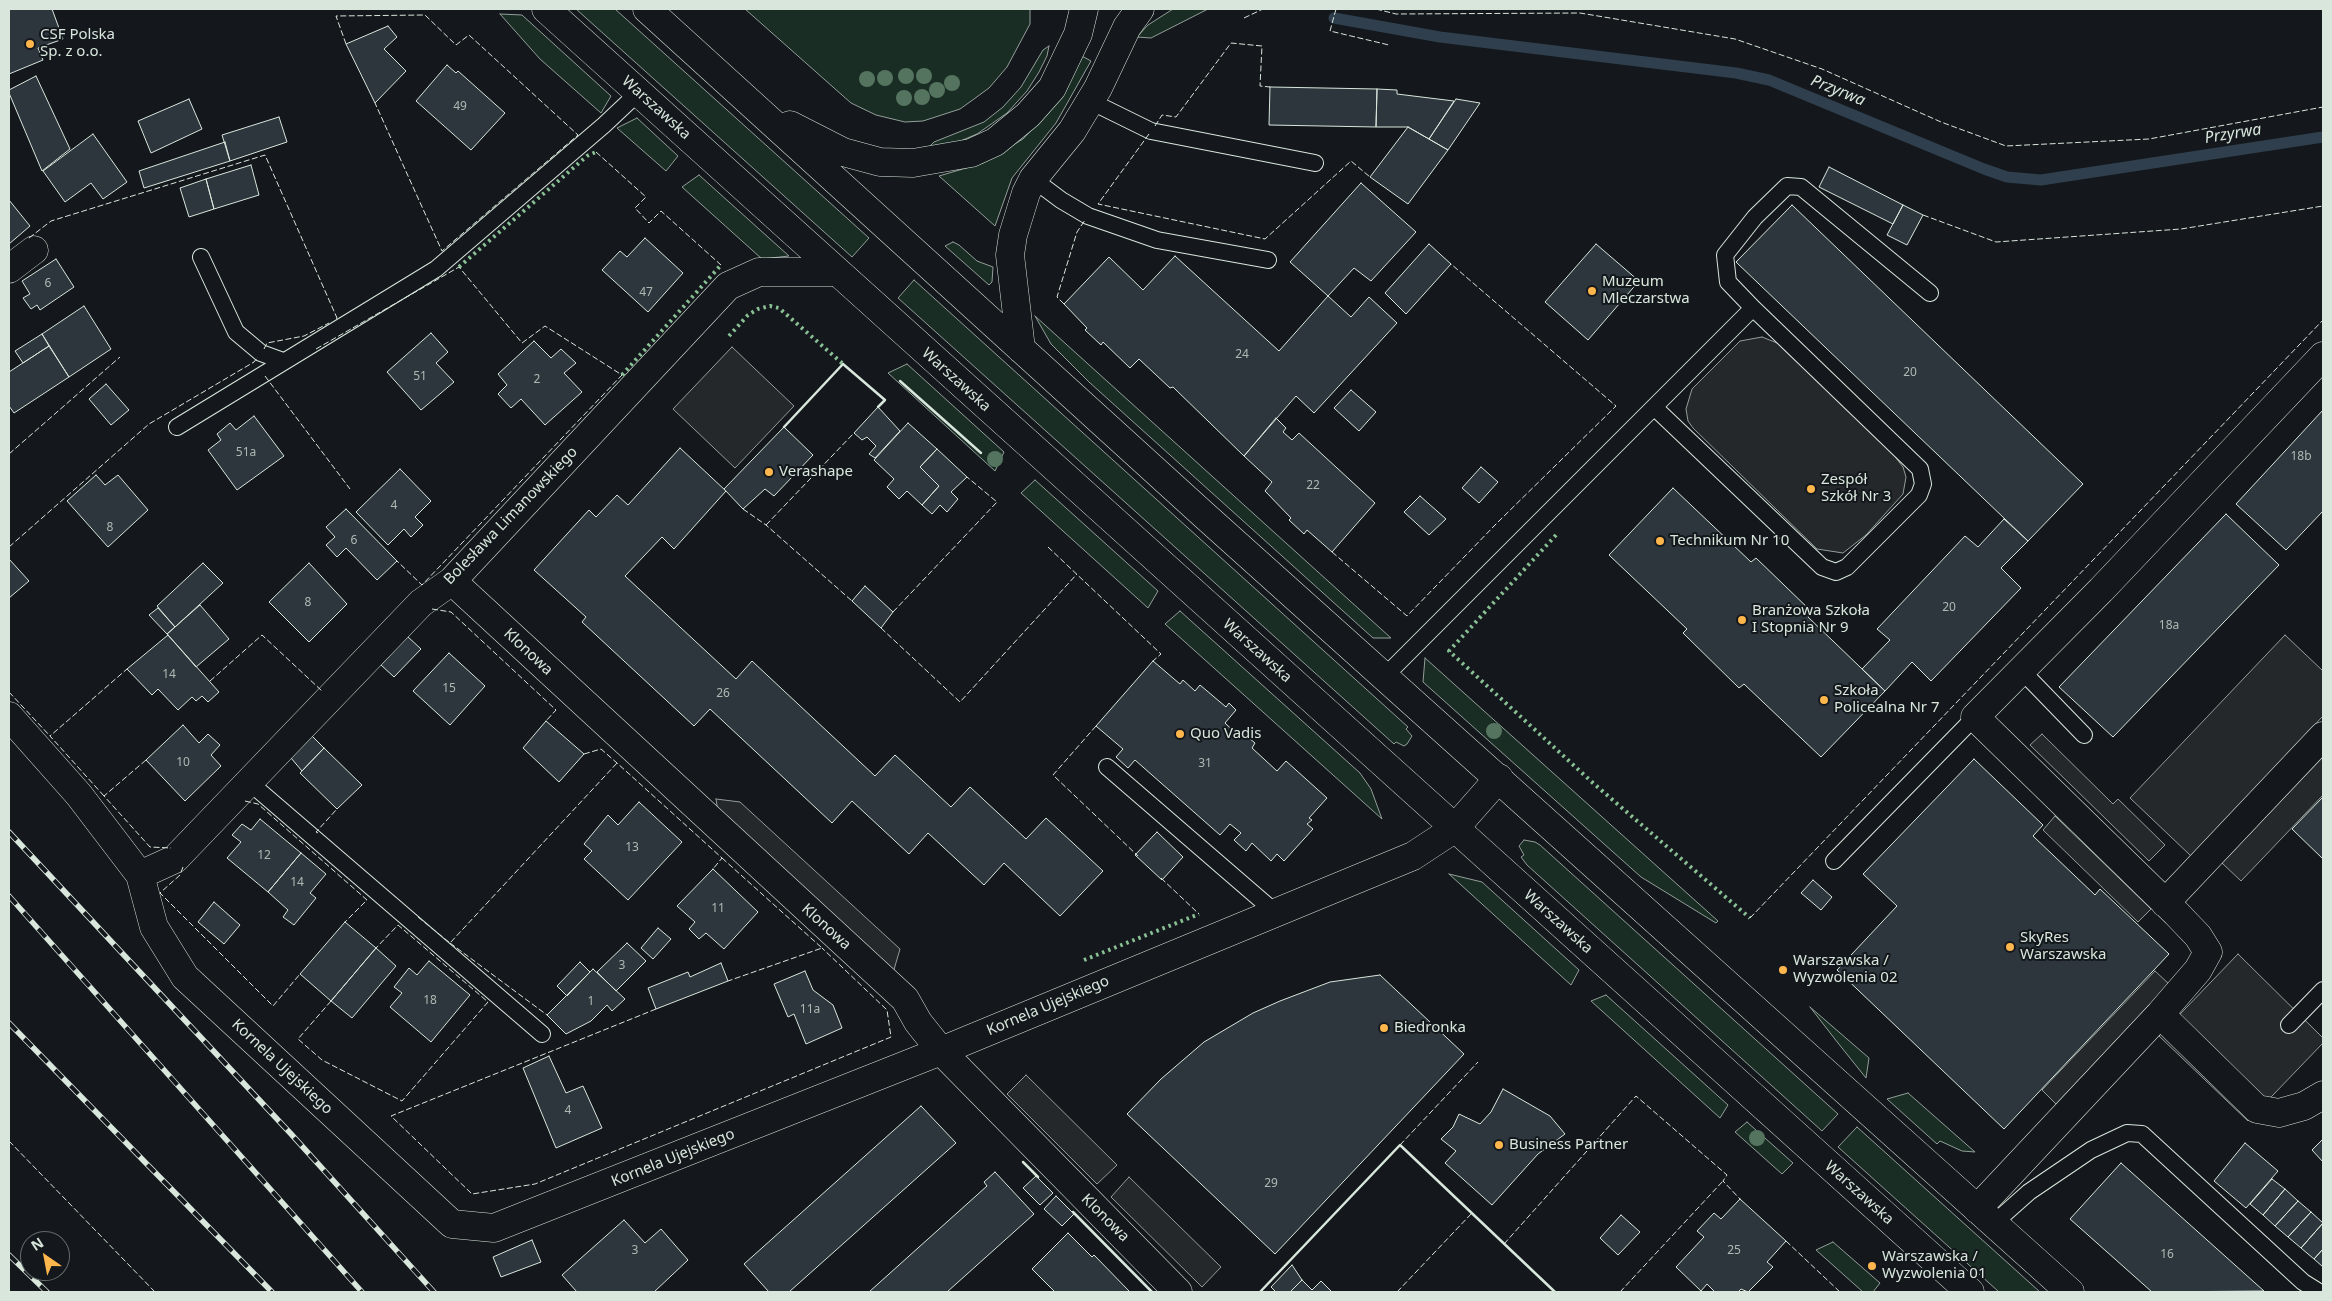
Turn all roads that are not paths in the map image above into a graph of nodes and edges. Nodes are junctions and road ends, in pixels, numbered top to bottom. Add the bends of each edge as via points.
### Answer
1 (546, 9) edge
2 (647, 9) edge
3 (1084, 9) edge
4 (1140, 9) edge
5 (638, 93) junction
6 (1090, 101) junction
7 (761, 111) junction
8 (1315, 163) dead end
9 (1033, 179) junction
10 (34, 250) dead end
11 (201, 257) dead end
12 (1268, 260) dead end
13 (9, 269) edge
14 (837, 272) junction
15 (1930, 293) dead end
16 (1753, 308) junction
17 (1021, 348) junction
18 (2323, 356) edge
19 (283, 361) junction
20 (1654, 406) junction
21 (177, 427) dead end
22 (452, 581) junction
23 (2021, 670) junction
24 (1385, 676) junction
25 (9, 716) edge
26 (1975, 717) junction
27 (2084, 735) dead end
28 (2323, 736) edge
29 (1107, 767) dead end
30 (1498, 778) junction
31 (249, 782) junction
32 (1454, 828) junction
33 (1834, 861) dead end
34 (140, 875) junction
35 (2165, 903) junction
36 (1276, 913) junction
37 (2323, 990) edge
38 (2160, 1014) junction
39 (2289, 1025) dead end
40 (542, 1034) dead end
41 (941, 1051) junction
42 (2323, 1095) edge
43 (1985, 1216) junction
44 (2298, 1287) edge
45 (1178, 1292) edge
46 (1970, 1292) edge
47 (2070, 1292) edge
48 (2319, 1292) edge

1 - 5 street, Warszawska
2 - 7 street
3 - 7 street via 1078,34 1052,88 1028,115 995,142 971,153 913,164 880,162 843,152
4 - 6 street via 1127,27
5 - 14 street, Warszawska
5 - 19 lane via 436,269
6 - 8 lane via 1151,131
6 - 9 street via 1072,131
7 - 17 street
9 - 12 lane via 1061,200 1097,219 1158,240
9 - 17 street via 1013,234 1010,255
10 - 13 street
11 - 19 lane via 236,332 261,353
14 - 22 street, Bolesława Limanowskiego via 759,272 728,286
14 - 32 street, Warszawska
15 - 16 lane via 1801,187 1787,186 1755,217 1725,255 1728,282
16 - 20 lane
16 - 20 lane via 1920,469 1923,484 1918,495 1847,567 1836,572 1822,567
17 - 24 street
18 - 23 street
19 - 21 lane
20 - 24 lane
22 - 31 street, Bolesława Limanowskiego via 421,603
22 - 41 street, Klonowa via 905,999
23 - 26 street
23 - 27 lane
24 - 30 street
25 - 34 street, Kornela Ujejskiego via 79,795
26 - 33 lane
26 - 35 street
28 - 35 street
29 - 36 lane
30 - 32 street, Kornela Ujejskiego
30 - 43 street
31 - 34 street, Bolesława Limanowskiego via 174,859
31 - 40 lane
32 - 36 street, Kornela Ujejskiego via 1413,856
32 - 46 street, Warszawska
34 - 41 street, Kornela Ujejskiego via 154,927 186,977 452,1224 494,1228
35 - 38 street via 2198,936 2208,952 2198,970
36 - 41 street, Kornela Ujejskiego
37 - 39 lane
38 - 42 street via 2257,1109 2279,1113 2304,1106
38 - 43 street
41 - 45 street, Klonowa
43 - 44 lane via 2029,1192 2091,1150 2127,1132 2142,1134
43 - 47 street
44 - 48 lane

